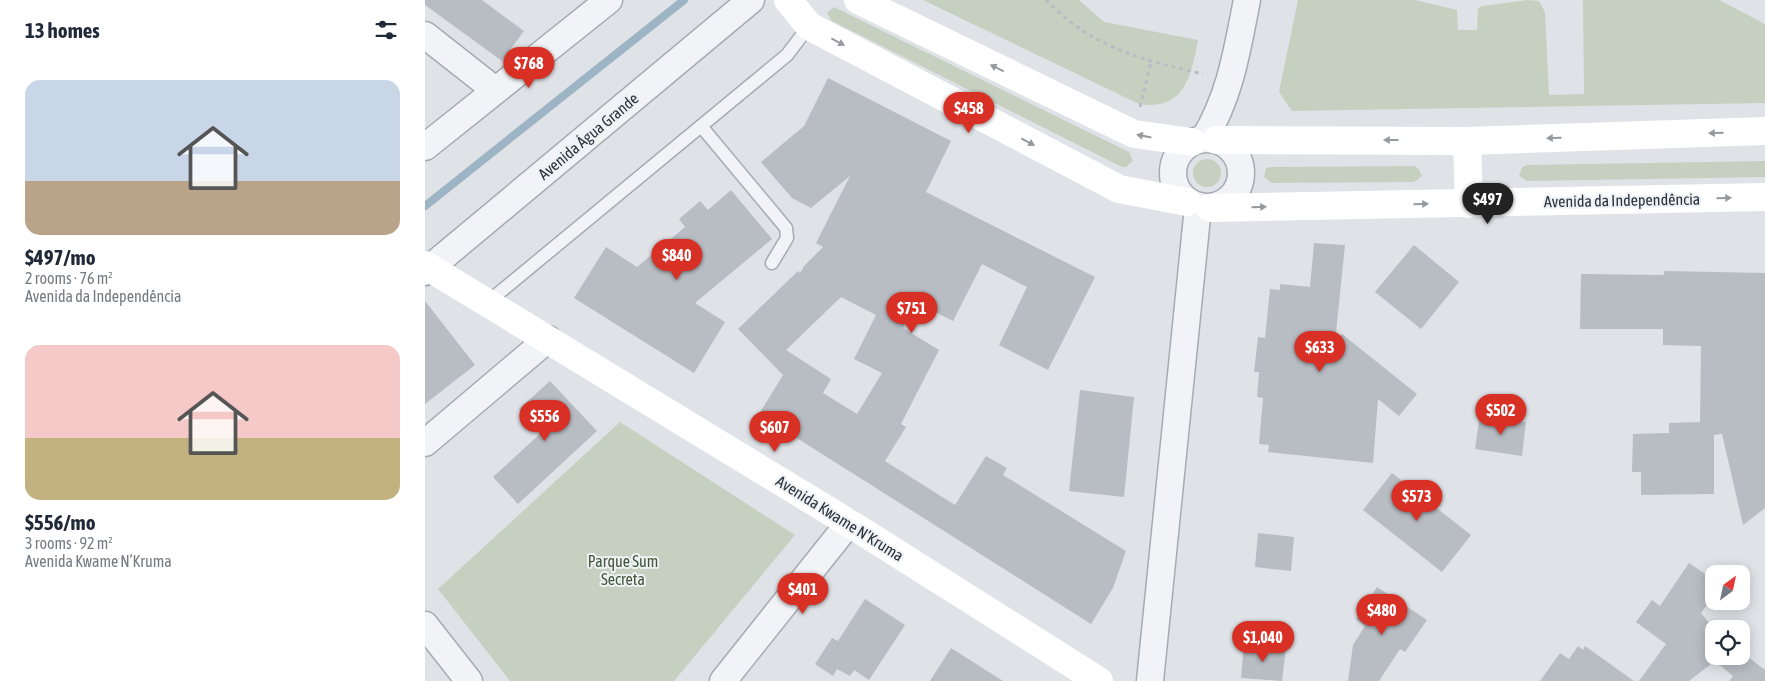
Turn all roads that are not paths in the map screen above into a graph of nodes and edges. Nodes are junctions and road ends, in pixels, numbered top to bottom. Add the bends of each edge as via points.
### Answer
1 (609, 0) edge
2 (751, 0) edge
3 (788, 0) edge
4 (858, 0) edge
5 (1247, 0) edge
6 (809, 26) junction
7 (425, 35) edge
8 (495, 90) junction
9 (701, 126) junction
10 (1765, 131) edge
11 (1204, 140) junction
12 (1467, 140) junction
13 (425, 147) edge
14 (1765, 197) edge
15 (1469, 204) junction
16 (1198, 206) junction
17 (772, 263) dead end
18 (426, 268) edge
19 (488, 302) junction
20 (548, 339) junction
21 (425, 443) edge
22 (849, 523) junction
23 (425, 625) edge
24 (469, 681) edge
25 (723, 681) edge
26 (1099, 681) edge
27 (1150, 681) edge

1 - 8 street
2 - 18 street, Avenida Água Grande
3 - 6 street, Avenida da Independência
11 -> 4 street via 1134,134
5 - 11 street via 1231,80
6 - 9 lane via 787,55
6 -> 16 street, Avenida da Independência via 1119,189
7 - 8 street
8 - 13 street
9 - 17 lane via 786,228 787,238
9 - 19 lane
10 -> 12 street
12 -> 11 street
11 - 16 street via 1182,149 1172,170 1178,193
11 - 16 street via 1235,154 1241,176 1232,198 1221,205
12 - 15 street
15 -> 14 street, Avenida da Independência
16 -> 15 street, Avenida da Independência
16 - 27 street
18 - 19 street, Avenida Kwame N’Kruma
19 - 20 street, Avenida Kwame N’Kruma
20 - 21 street
20 - 22 street, Avenida Kwame N’Kruma
22 - 25 street
22 - 26 street, Avenida Kwame N’Kruma
23 - 24 street

